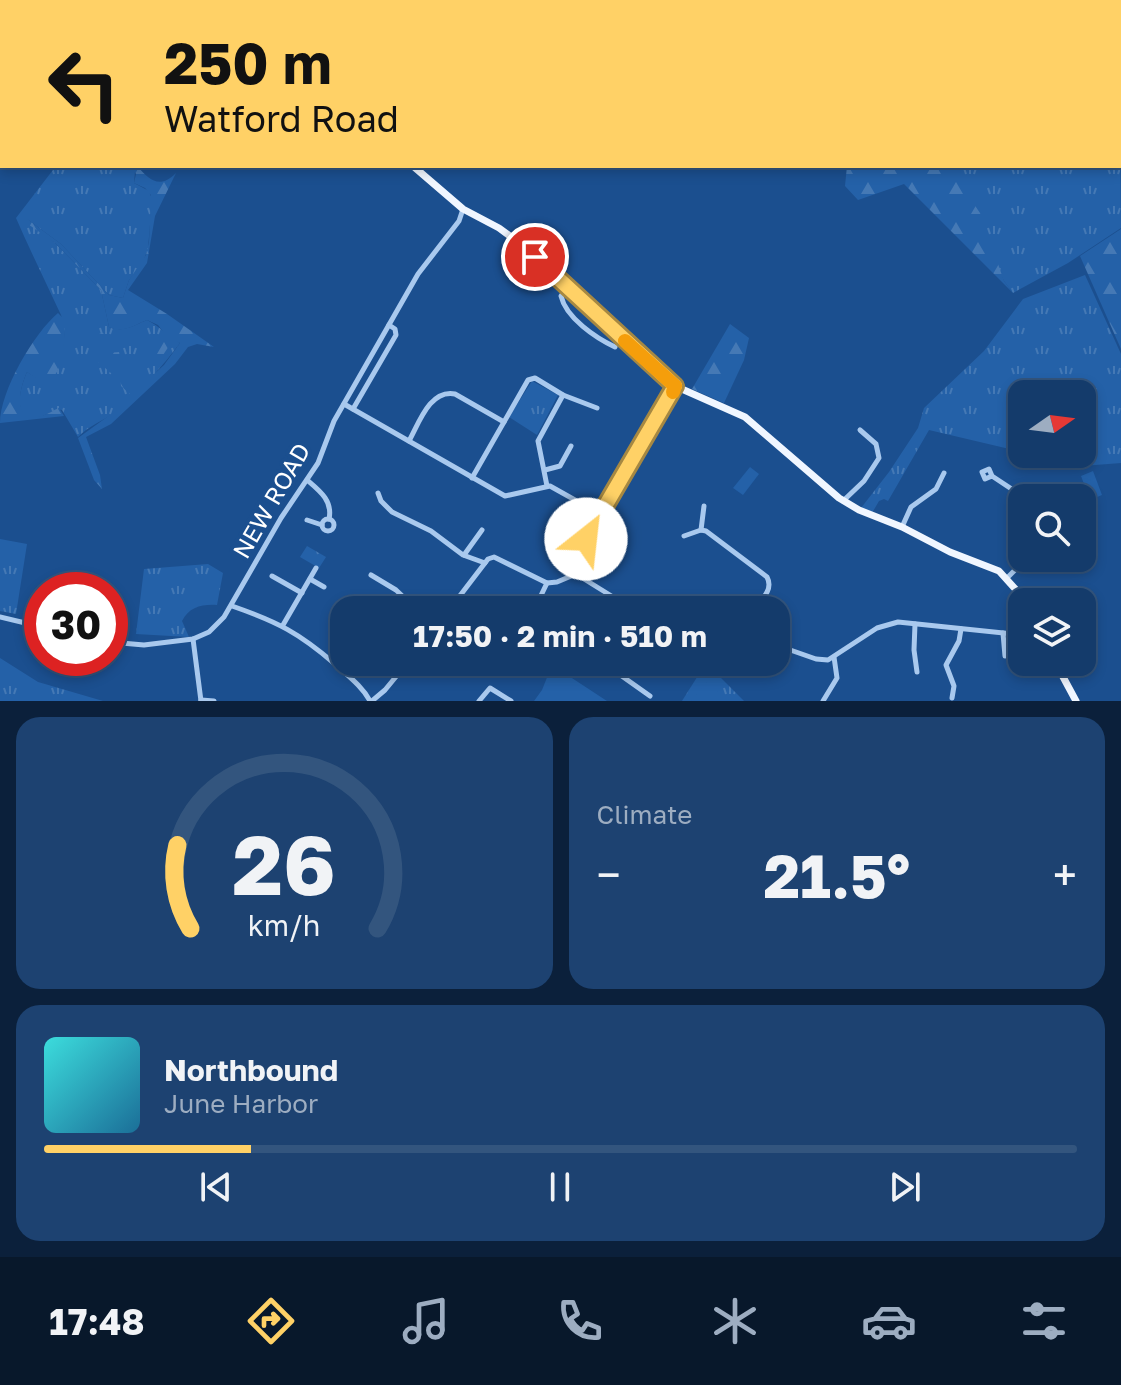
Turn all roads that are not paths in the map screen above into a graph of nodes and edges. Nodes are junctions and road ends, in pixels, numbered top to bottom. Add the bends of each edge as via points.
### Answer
1 (311, 0) edge
2 (326, 0) edge
3 (415, 168) edge
4 (463, 209) junction
5 (567, 288) junction
6 (389, 325) junction
7 (615, 347) dead end
8 (675, 386) junction
9 (563, 395) junction
10 (344, 404) junction
11 (597, 408) dead end
12 (353, 409) junction
13 (504, 422) junction
14 (860, 430) dead end
15 (409, 441) junction
16 (571, 446) dead end
17 (545, 470) junction
18 (944, 473) dead end
19 (992, 476) dead end
20 (472, 478) junction
21 (307, 480) junction
22 (547, 486) junction
23 (1008, 487) edge
24 (378, 493) dead end
25 (843, 501) junction
26 (704, 506) dead end
27 (600, 514) junction
28 (329, 519) junction
29 (307, 520) dead end
30 (322, 525) junction
31 (902, 527) junction
32 (482, 530) dead end
33 (701, 530) junction
34 (684, 536) dead end
35 (463, 555) junction
36 (485, 563) junction
37 (316, 568) dead end
38 (1013, 572) edge
39 (371, 575) dead end
40 (571, 575) junction
41 (272, 576) dead end
42 (1007, 578) junction
43 (310, 579) junction
44 (547, 583) junction
45 (324, 587) dead end
46 (1015, 588) edge
47 (302, 593) junction
48 (402, 596) edge
49 (460, 596) edge
50 (541, 596) edge
51 (612, 596) edge
52 (764, 596) edge
53 (232, 606) junction
54 (0, 617) edge
55 (24, 623) edge
56 (915, 624) junction
57 (283, 625) junction
58 (961, 629) junction
59 (1003, 633) junction
60 (1008, 634) edge
61 (193, 639) junction
62 (128, 644) edge
63 (790, 650) edge
64 (1005, 656) dead end
65 (834, 657) junction
66 (917, 672) dead end
67 (396, 676) edge
68 (623, 676) edge
69 (1063, 676) edge
70 (650, 696) dead end
71 (952, 698) dead end
72 (201, 700) edge
73 (214, 701) edge
74 (371, 701) edge
75 (479, 701) edge
76 (511, 701) edge
77 (823, 701) edge
78 (1076, 701) edge

1 - 2 street
3 - 4 main road
4 - 5 main road via 522,245
4 - 6 street, NEW ROAD
5 - 7 street via 562,302 580,323
5 - 8 main road
6 - 10 street, NEW ROAD
6 - 12 street, NEW ROAD via 396,335
8 - 25 main road via 745,417
8 - 27 street
9 - 11 street
9 - 13 street via 530,379
9 - 17 street via 538,441
10 - 12 street
10 - 21 street, NEW ROAD
12 - 15 street
13 - 15 street via 445,392 433,399
13 - 20 street
14 - 25 street via 876,444 879,458
15 - 20 street
16 - 17 street via 560,466
17 - 22 street
18 - 31 street via 936,489 911,507
19 - 23 street
20 - 22 street via 505,496
21 - 28 street via 330,504
21 - 53 street, NEW ROAD
22 - 27 street
24 - 35 street via 392,512
25 - 31 main road
26 - 33 street
27 - 40 street
28 - 30 street
28 - 30 street via 333,529 326,531
29 - 30 street
31 - 42 main road
32 - 35 street
33 - 34 street
33 - 52 street via 767,577
35 - 36 street
36 - 44 street via 499,558
36 - 49 street
37 - 43 street
38 - 42 street
39 - 48 street
40 - 44 street
40 - 51 street
41 - 47 street
42 - 46 main road
43 - 45 street
43 - 47 street
44 - 50 street
47 - 57 street
53 - 57 street
53 - 61 street, NEW ROAD via 209,632
54 - 55 street
56 - 58 street
56 - 65 street via 883,625
56 - 66 street
57 - 74 street via 336,665
58 - 59 street
58 - 71 street via 946,665 954,686
59 - 60 street
59 - 64 street
61 - 62 street
61 - 72 street
63 - 65 street via 816,659
65 - 77 street via 837,678
67 - 74 street
68 - 70 street
69 - 78 main road
72 - 73 street
75 - 76 street via 490,688

